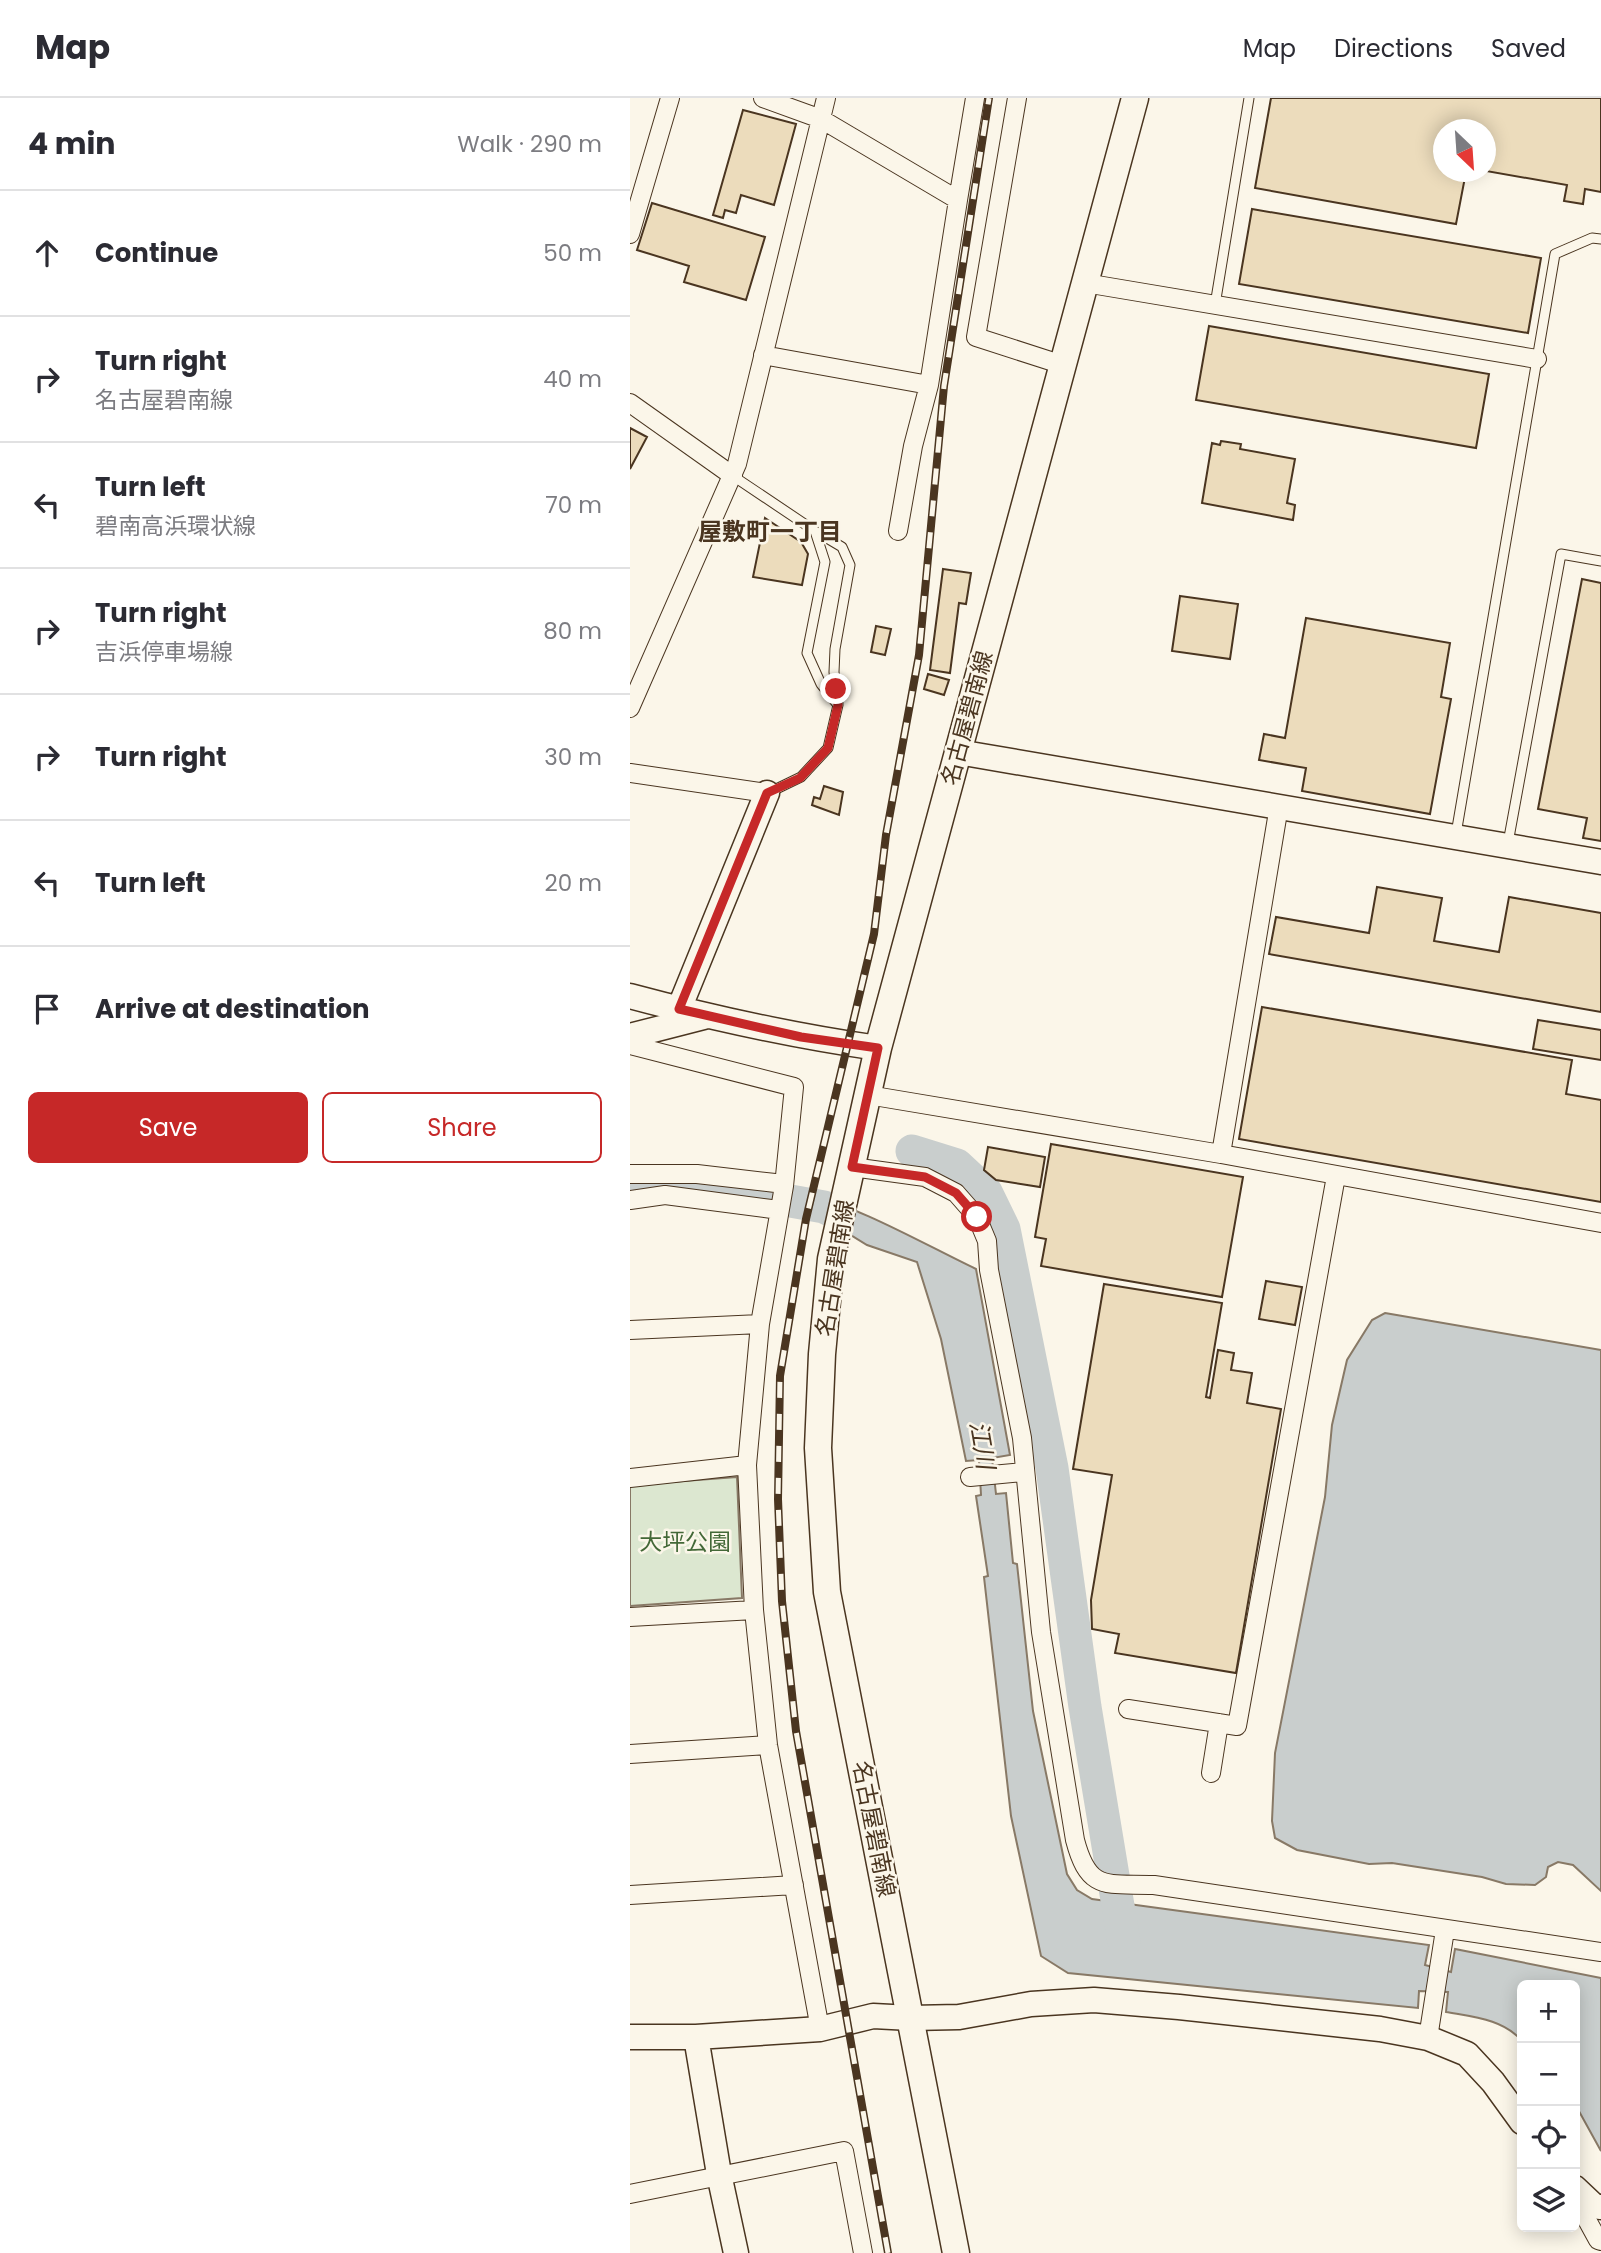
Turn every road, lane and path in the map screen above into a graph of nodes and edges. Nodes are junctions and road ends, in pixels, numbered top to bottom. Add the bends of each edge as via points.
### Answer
1 (670, 98) edge
2 (763, 98) edge
3 (826, 98) edge
4 (975, 98) edge
5 (1017, 98) edge
6 (1135, 98) edge
7 (1249, 98) edge
8 (821, 119) junction
9 (958, 200) junction
10 (630, 234) edge
11 (1601, 239) edge
12 (1085, 283) junction
13 (1215, 304) junction
14 (763, 355) junction
15 (1537, 359) junction
16 (1063, 365) junction
17 (929, 385) junction
18 (630, 402) edge
19 (733, 476) junction
20 (816, 531) junction
21 (898, 531) dead end
22 (1601, 561) edge
23 (634, 686) edge
24 (838, 705) junction
25 (630, 708) edge
26 (958, 752) junction
27 (630, 773) edge
28 (767, 793) junction
29 (1279, 806) junction
30 (1455, 836) junction
31 (1508, 845) junction
32 (1601, 862) edge
33 (630, 996) edge
34 (679, 1009) junction
35 (704, 1017) junction
36 (630, 1037) edge
37 (630, 1045) edge
38 (878, 1048) junction
39 (867, 1095) junction
40 (1220, 1154) junction
41 (852, 1168) junction
42 (630, 1174) edge
43 (1336, 1176) junction
44 (784, 1185) junction
45 (630, 1200) edge
46 (780, 1209) junction
47 (1601, 1223) edge
48 (760, 1324) junction
49 (630, 1330) edge
50 (747, 1465) junction
51 (1023, 1472) junction
52 (970, 1477) dead end
53 (630, 1478) edge
54 (754, 1610) junction
55 (630, 1617) edge
56 (1128, 1709) dead end
57 (1219, 1723) junction
58 (768, 1745) junction
59 (630, 1754) edge
60 (1211, 1773) dead end
61 (794, 1885) junction
62 (630, 1895) edge
63 (1444, 1936) junction
64 (1601, 1952) edge
65 (911, 2018) junction
66 (820, 2029) junction
67 (1429, 2029) junction
68 (630, 2036) edge
69 (696, 2037) junction
70 (1517, 2115) edge
71 (719, 2174) junction
72 (1580, 2193) edge
73 (630, 2194) edge
74 (1580, 2207) edge
75 (1601, 2207) edge
76 (1601, 2241) edge
77 (736, 2253) edge
78 (863, 2253) edge
79 (956, 2253) edge

1 - 10 street
2 - 8 street
3 - 8 street
4 - 9 street
5 - 16 street via 976,337
6 - 12 main road, 名古屋碧南線
7 - 13 lane
8 - 9 street
8 - 14 street
9 - 17 street
11 - 15 lane via 1592,238 1555,254
12 - 13 street
12 - 16 main road, 名古屋碧南線
13 - 15 street
14 - 17 street
14 - 19 street
15 - 30 lane
16 - 26 main road, 名古屋碧南線
17 - 21 street
18 - 19 street
19 - 20 lane
19 - 23 street
20 - 24 lane via 825,562 807,653 821,684
20 - 24 lane via 842,547 849,565 835,649
22 - 31 lane via 1561,554
23 - 25 street
24 - 28 lane via 828,748 800,778
26 - 29 street
26 - 38 main road, 名古屋碧南線
27 - 28 street
28 - 34 street
29 - 30 street
29 - 40 street
30 - 31 street
31 - 32 street
33 - 34 street
34 - 35 street
35 - 36 street
35 - 38 street
37 - 44 street via 794,1087
38 - 39 main road, 名古屋碧南線
39 - 40 street
39 - 41 main road, 名古屋碧南線
40 - 43 street
41 - 51 street via 925,1177 956,1193 977,1217 987,1241 1022,1437
41 - 65 main road, 名古屋碧南線 via 831,1259 822,1354 818,1448 827,1592
42 - 44 street via 697,1174
43 - 47 street
43 - 57 street via 1237,1726
44 - 46 street
45 - 46 street via 665,1195
46 - 48 street
48 - 49 street
48 - 50 street
50 - 53 street
50 - 54 street
51 - 52 street
51 - 63 street via 1041,1632 1076,1840 1090,1875 1102,1883 1154,1885
54 - 55 street
54 - 58 street
56 - 57 street
57 - 60 street
58 - 59 street
58 - 61 street
61 - 62 street
61 - 66 street
63 - 64 street
63 - 67 street
65 - 66 street via 873,2016
65 - 67 street via 958,2017 1031,2004 1094,2000 1380,2029
65 - 79 main road, 名古屋碧南線
66 - 69 street
67 - 70 street via 1467,2054
68 - 69 street
69 - 71 street
71 - 73 street
71 - 77 street
71 - 78 street via 844,2151
72 - 75 street
74 - 76 street

